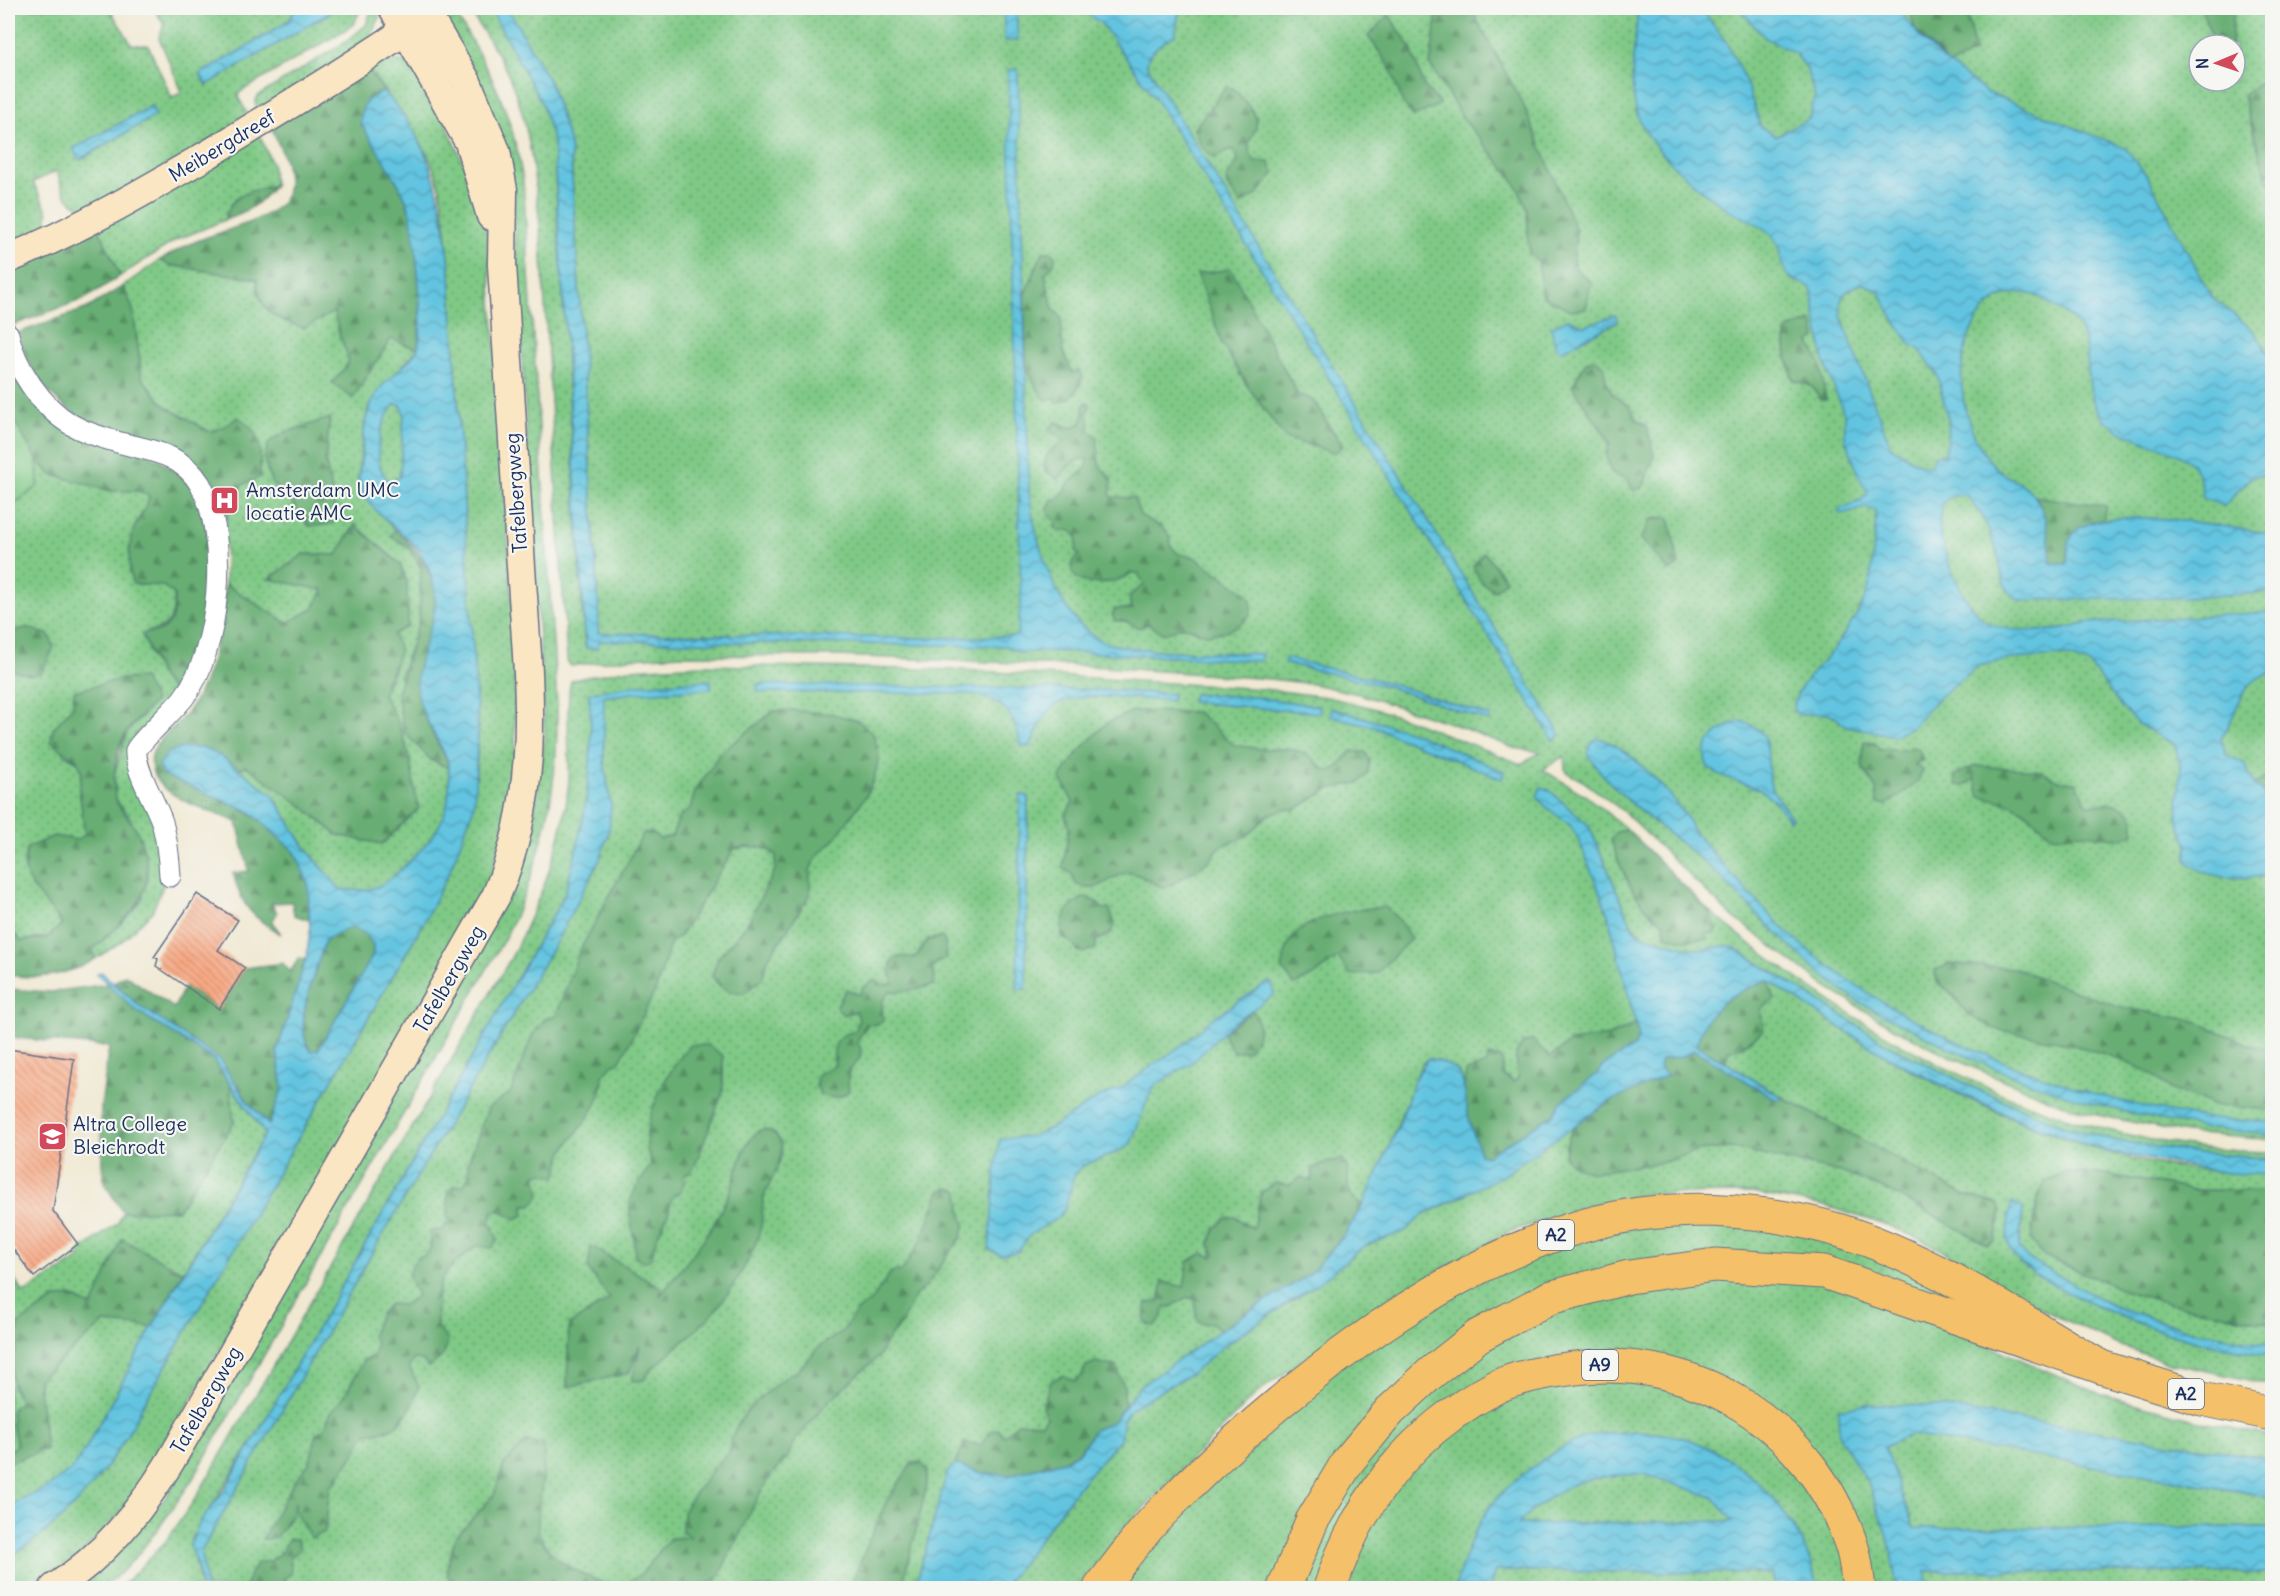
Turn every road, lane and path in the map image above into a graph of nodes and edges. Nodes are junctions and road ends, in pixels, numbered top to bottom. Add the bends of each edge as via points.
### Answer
1 (412, 15) edge
2 (8, 259) edge
3 (8, 334) edge
4 (170, 876) dead end
5 (2101, 1367) junction
6 (2272, 1414) edge
7 (54, 1588) edge
8 (1100, 1588) edge
9 (1284, 1588) edge
10 (1330, 1588) edge
11 (1859, 1588) edge

1 - 2 street, Meibergdreef via 270,117 120,207
1 - 7 street, Tafelbergweg via 469,142 502,265 530,724 525,803 496,896 148,1498 97,1557
3 - 4 street via 22,372 53,410 86,431 164,452 181,462 200,484 212,512 215,603 212,629 198,674 165,722 136,748 140,770 162,821
5 - 6 highway, A2 via 2202,1399
5 - 8 highway, A2 via 1913,1259 1842,1231 1708,1209 1588,1224 1532,1242 1478,1268 1350,1348 1251,1428 1157,1517
5 - 9 highway, A2 via 1824,1272 1715,1265 1629,1277 1549,1298 1478,1336 1390,1411 1348,1461 1312,1521
10 - 11 highway, A9 via 1348,1541 1379,1485 1399,1461 1455,1411 1498,1386 1552,1371 1604,1365 1669,1372 1718,1390 1755,1414 1796,1449 1830,1497 1851,1545

